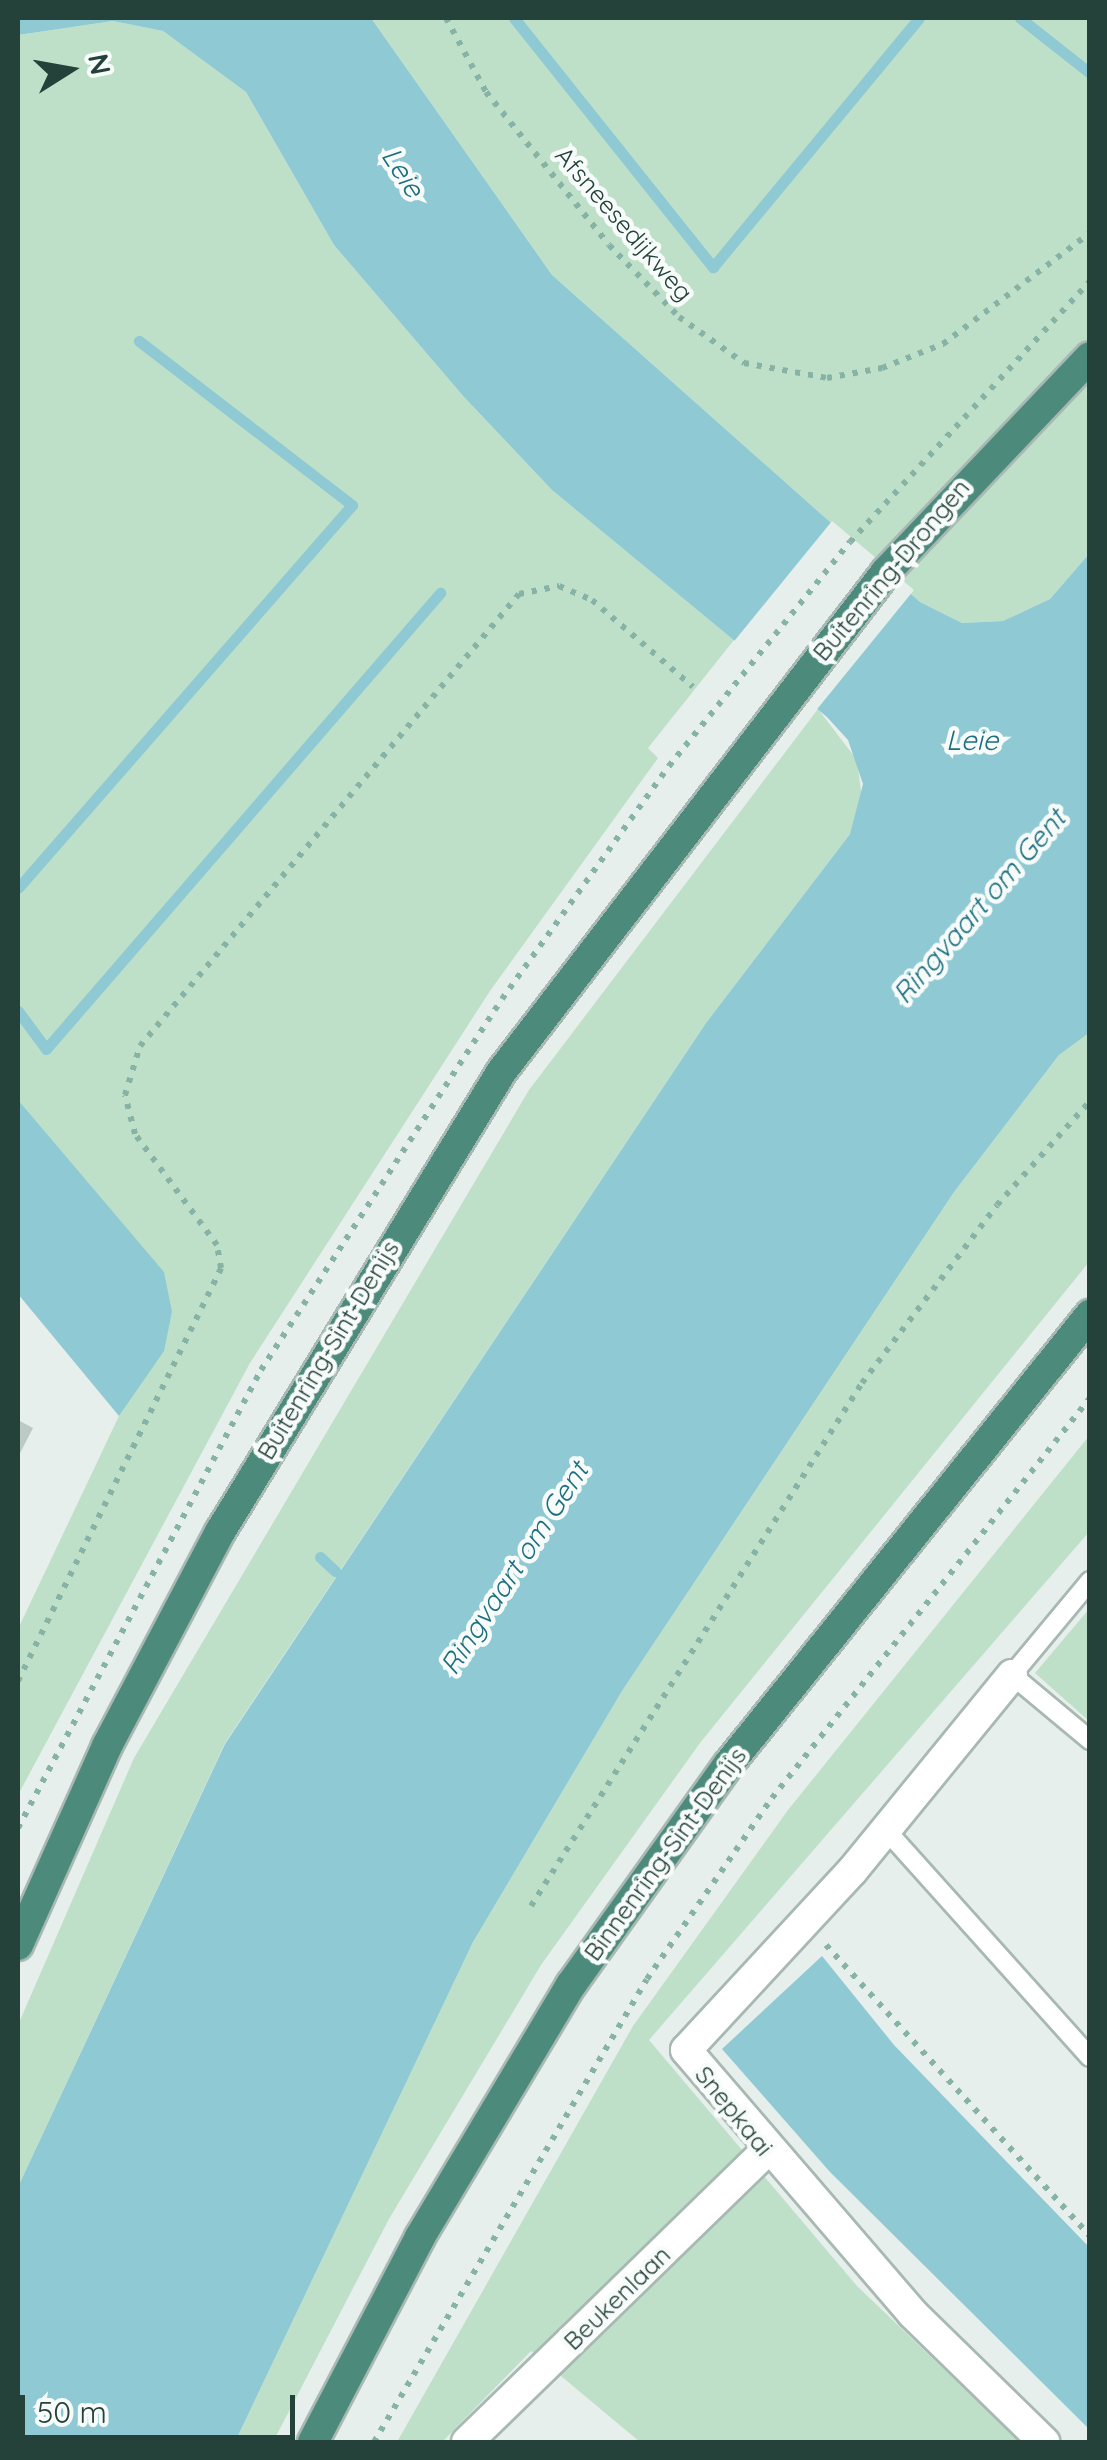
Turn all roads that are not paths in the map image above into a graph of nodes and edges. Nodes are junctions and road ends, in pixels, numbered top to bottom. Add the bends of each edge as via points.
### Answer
1 (1090, 357) edge
2 (706, 795) joint
3 (1090, 1315) edge
4 (1090, 1581) edge
5 (1012, 1676) junction
6 (1090, 1740) edge
7 (886, 1830) junction
8 (18, 1945) edge
9 (1090, 2057) edge
10 (766, 2151) junction
11 (313, 2442) edge
12 (466, 2442) edge
13 (1044, 2442) edge

1 - 2 highway, Buitenring-Drongen via 969,478
2 - 8 highway, Buitenring-Sint-Denijs via 502,1070 330,1342 116,1729
3 - 11 highway, Binnenring-Sint-Denijs via 728,1765 571,1985 420,2237
4 - 5 lane, Snepkaai
5 - 6 lane
5 - 7 street, Snepkaai
7 - 9 lane
7 - 10 street, Snepkaai via 686,2050
10 - 12 street, Beukenlaan
10 - 13 street, Snepkaai

